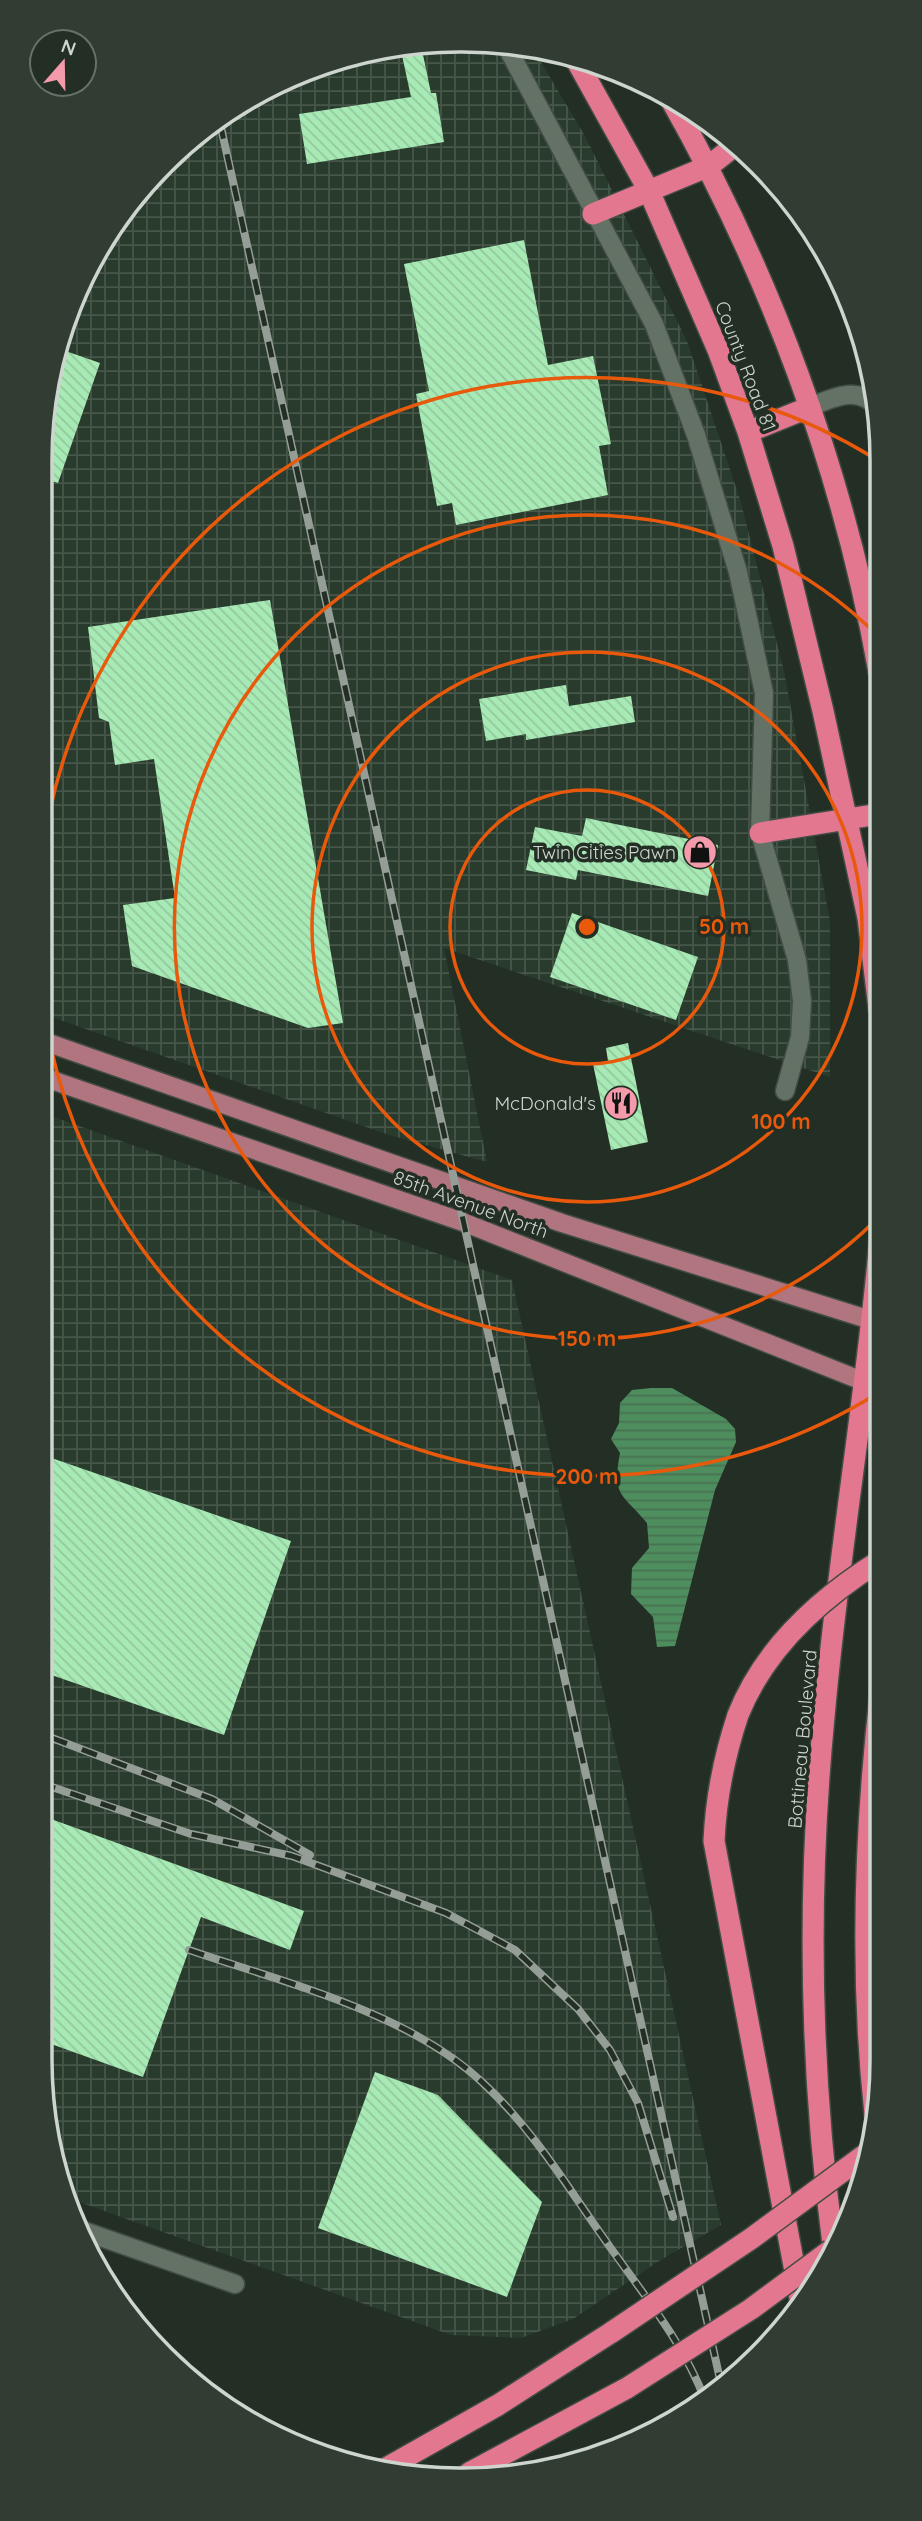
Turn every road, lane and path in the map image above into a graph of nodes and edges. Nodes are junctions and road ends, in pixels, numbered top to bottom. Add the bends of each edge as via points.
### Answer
1 (512, 56) edge
2 (582, 71) edge
3 (681, 117) edge
4 (727, 152) edge
5 (709, 166) junction
6 (649, 191) junction
7 (593, 214) junction
8 (864, 396) edge
9 (810, 407) junction
10 (748, 432) junction
11 (870, 631) edge
12 (870, 816) edge
13 (847, 820) junction
14 (760, 833) junction
15 (870, 934) edge
16 (52, 1044) edge
17 (86, 1056) junction
18 (52, 1080) edge
19 (75, 1087) junction
20 (785, 1091) dead end
21 (214, 1101) junction
22 (204, 1131) junction
23 (870, 1320) edge
24 (870, 1384) edge
25 (870, 1399) edge
26 (870, 1567) edge
27 (870, 1834) edge
28 (870, 2025) edge
29 (857, 2160) edge
30 (831, 2231) edge
31 (92, 2234) edge
32 (817, 2260) edge
33 (235, 2284) dead end
34 (799, 2289) edge
35 (395, 2463) edge
36 (478, 2468) edge

1 - 7 street
2 - 6 highway, County Road 81
3 - 5 highway
4 - 5 highway
5 - 6 highway
5 - 9 highway via 774,309
6 - 7 highway
6 - 10 highway, County Road 81
7 - 14 street via 654,324 696,435 738,572 764,693
8 - 9 street via 837,396
9 - 10 highway
9 - 11 highway via 850,540
10 - 13 highway, County Road 81 via 783,547
12 - 13 highway
13 - 14 highway
13 - 15 highway
14 - 20 street via 797,960 802,1000 800,1037
16 - 17 main road, 85th Avenue North
17 - 19 main road
17 - 21 main road, 85th Avenue North
18 - 19 main road, 85th Avenue North
19 - 22 main road, 85th Avenue North
21 - 22 main road
21 - 23 main road, 85th Avenue North via 562,1223
22 - 24 main road, 85th Avenue North via 463,1222
25 - 30 highway, Bottineau Boulevard via 824,1718 814,1873 820,2144
26 - 34 highway, bridge via 806,1614 757,1678 726,1749 716,1797 714,1841 719,1878
27 - 28 highway
29 - 35 highway, bridge via 612,2332
31 - 33 street
32 - 36 highway, bridge via 751,2309 627,2388

